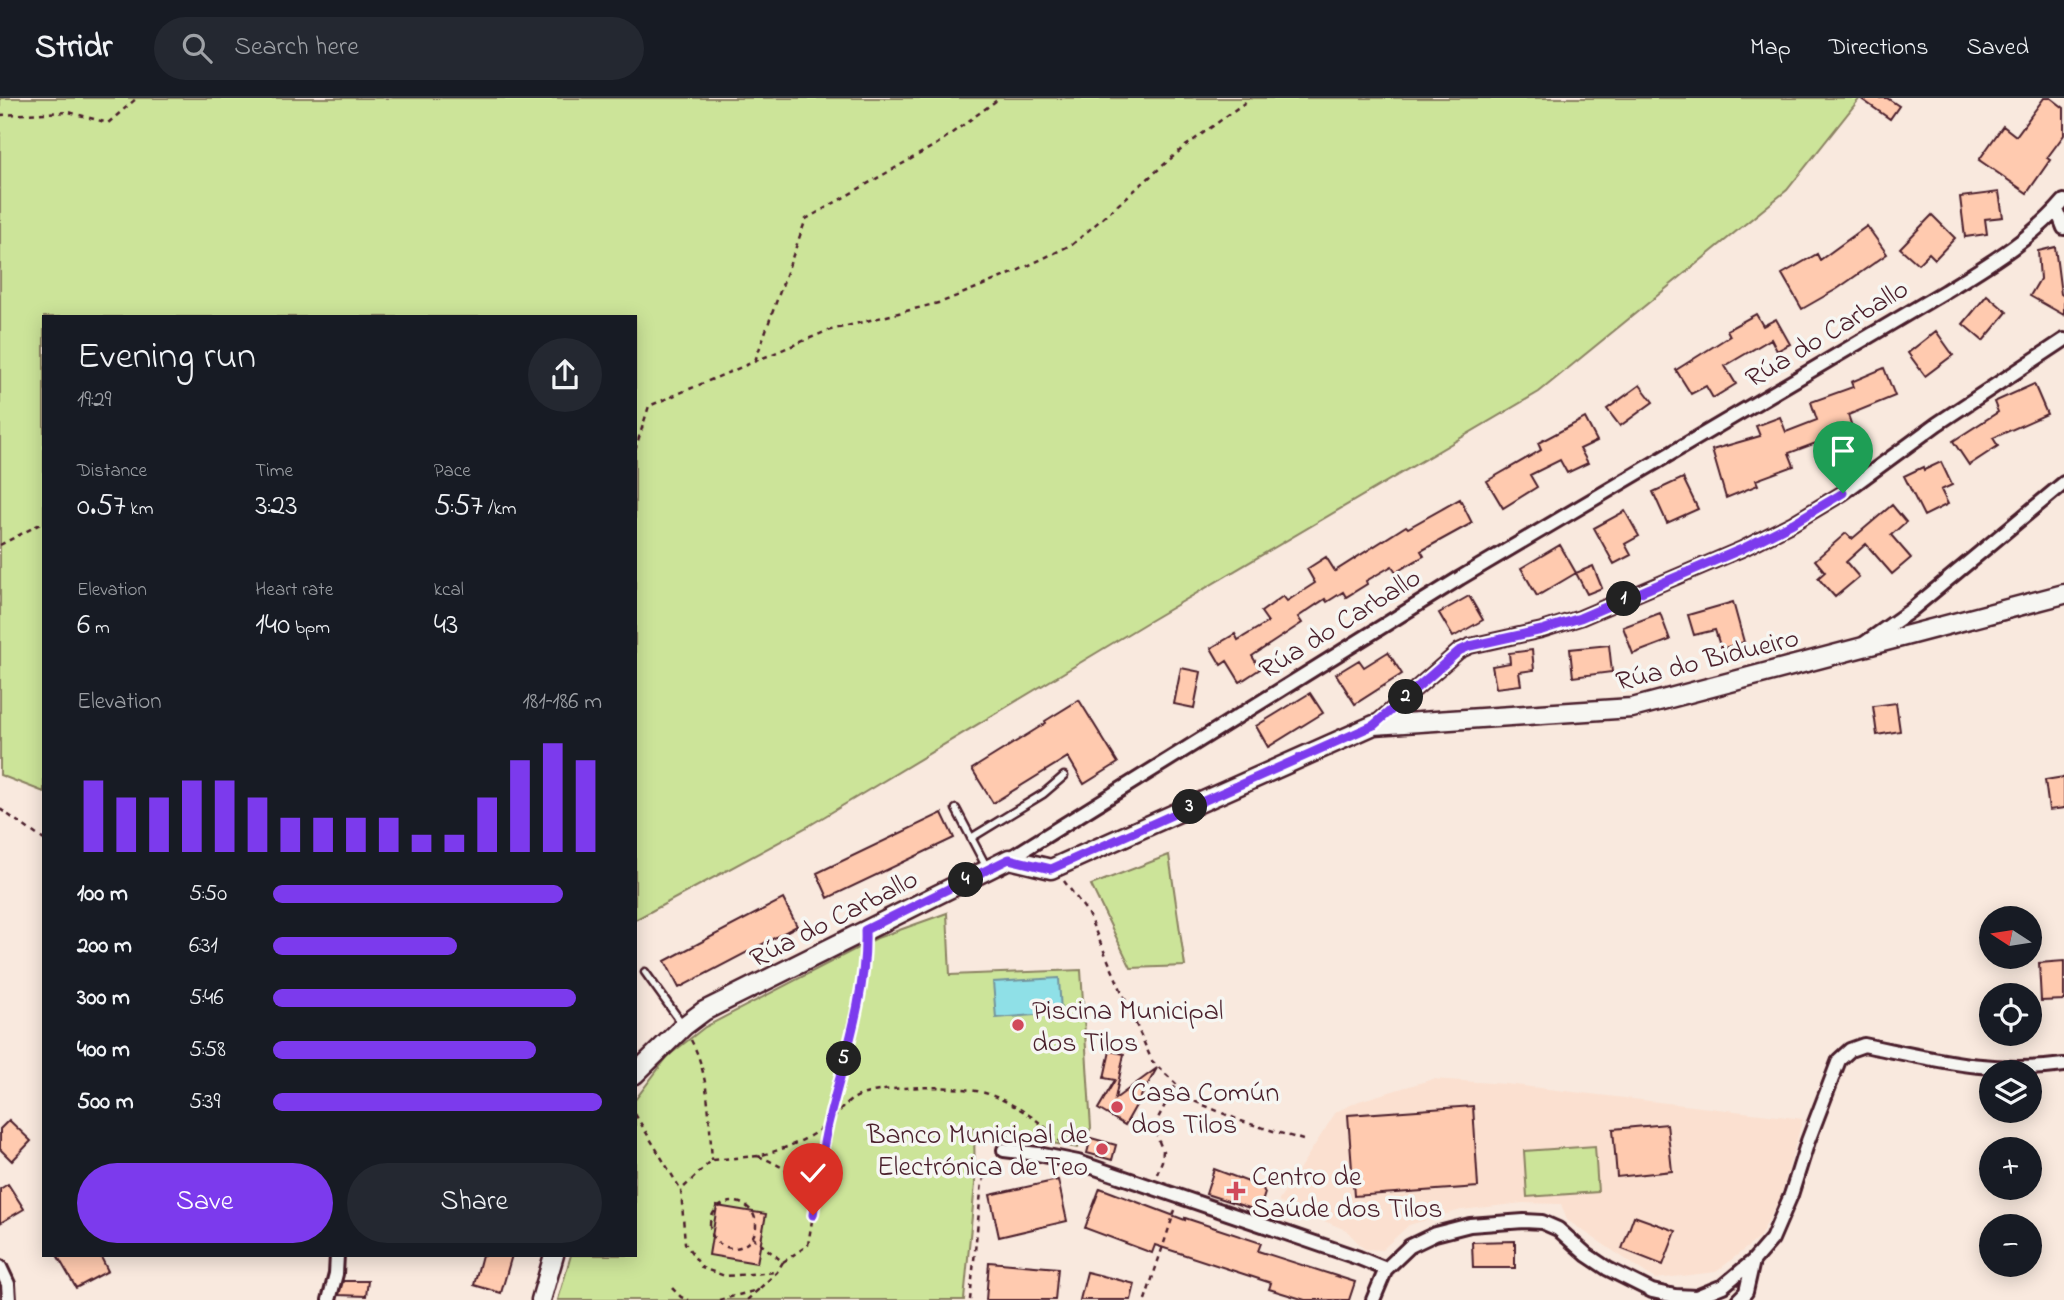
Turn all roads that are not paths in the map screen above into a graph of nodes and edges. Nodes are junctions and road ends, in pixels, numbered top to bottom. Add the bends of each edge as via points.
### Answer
1 (2061, 205) edge
2 (2064, 228) edge
3 (2064, 340) edge
4 (2064, 483) edge
5 (2064, 594) edge
6 (1861, 647) junction
7 (1374, 725) junction
8 (1064, 776) dead end
9 (957, 809) dead end
10 (971, 838) junction
11 (1009, 859) junction
12 (988, 869) junction
13 (645, 972) dead end
14 (684, 1026) junction
15 (2064, 1065) edge
16 (637, 1072) edge
17 (1004, 1150) road end
18 (337, 1257) edge
19 (553, 1257) edge
20 (1753, 1261) junction
21 (0, 1267) edge
22 (1386, 1269) junction
23 (9, 1300) edge
24 (328, 1300) edge
25 (541, 1300) edge
26 (1373, 1300) edge
27 (1738, 1300) edge

1 - 2 street
1 - 11 street, Rúa do Carballo via 2010,250 1955,286 1460,578
3 - 7 street via 1793,523 1580,618 1459,651
4 - 6 street
5 - 6 street, Rúa do Bidueiro
6 - 7 street, Rúa do Bidueiro via 1632,708
7 - 11 street, Rúa do Bidueiro via 1051,869
8 - 10 lane
9 - 10 lane
10 - 12 lane
11 - 12 street, Rúa do Carballo
12 - 14 street, Rúa do Carballo via 704,1011
13 - 14 lane
14 - 16 street, Rúa do Carballo
15 - 20 street via 1988,1068 1864,1045 1850,1049 1839,1060 1829,1084 1772,1239
17 - 22 street via 1078,1162
18 - 24 street
19 - 25 street
20 - 22 street via 1723,1286 1696,1297 1675,1296 1652,1291 1608,1269 1558,1229 1524,1221 1469,1225 1435,1234 1410,1246
20 - 27 street via 1746,1292
21 - 23 street
22 - 26 street

